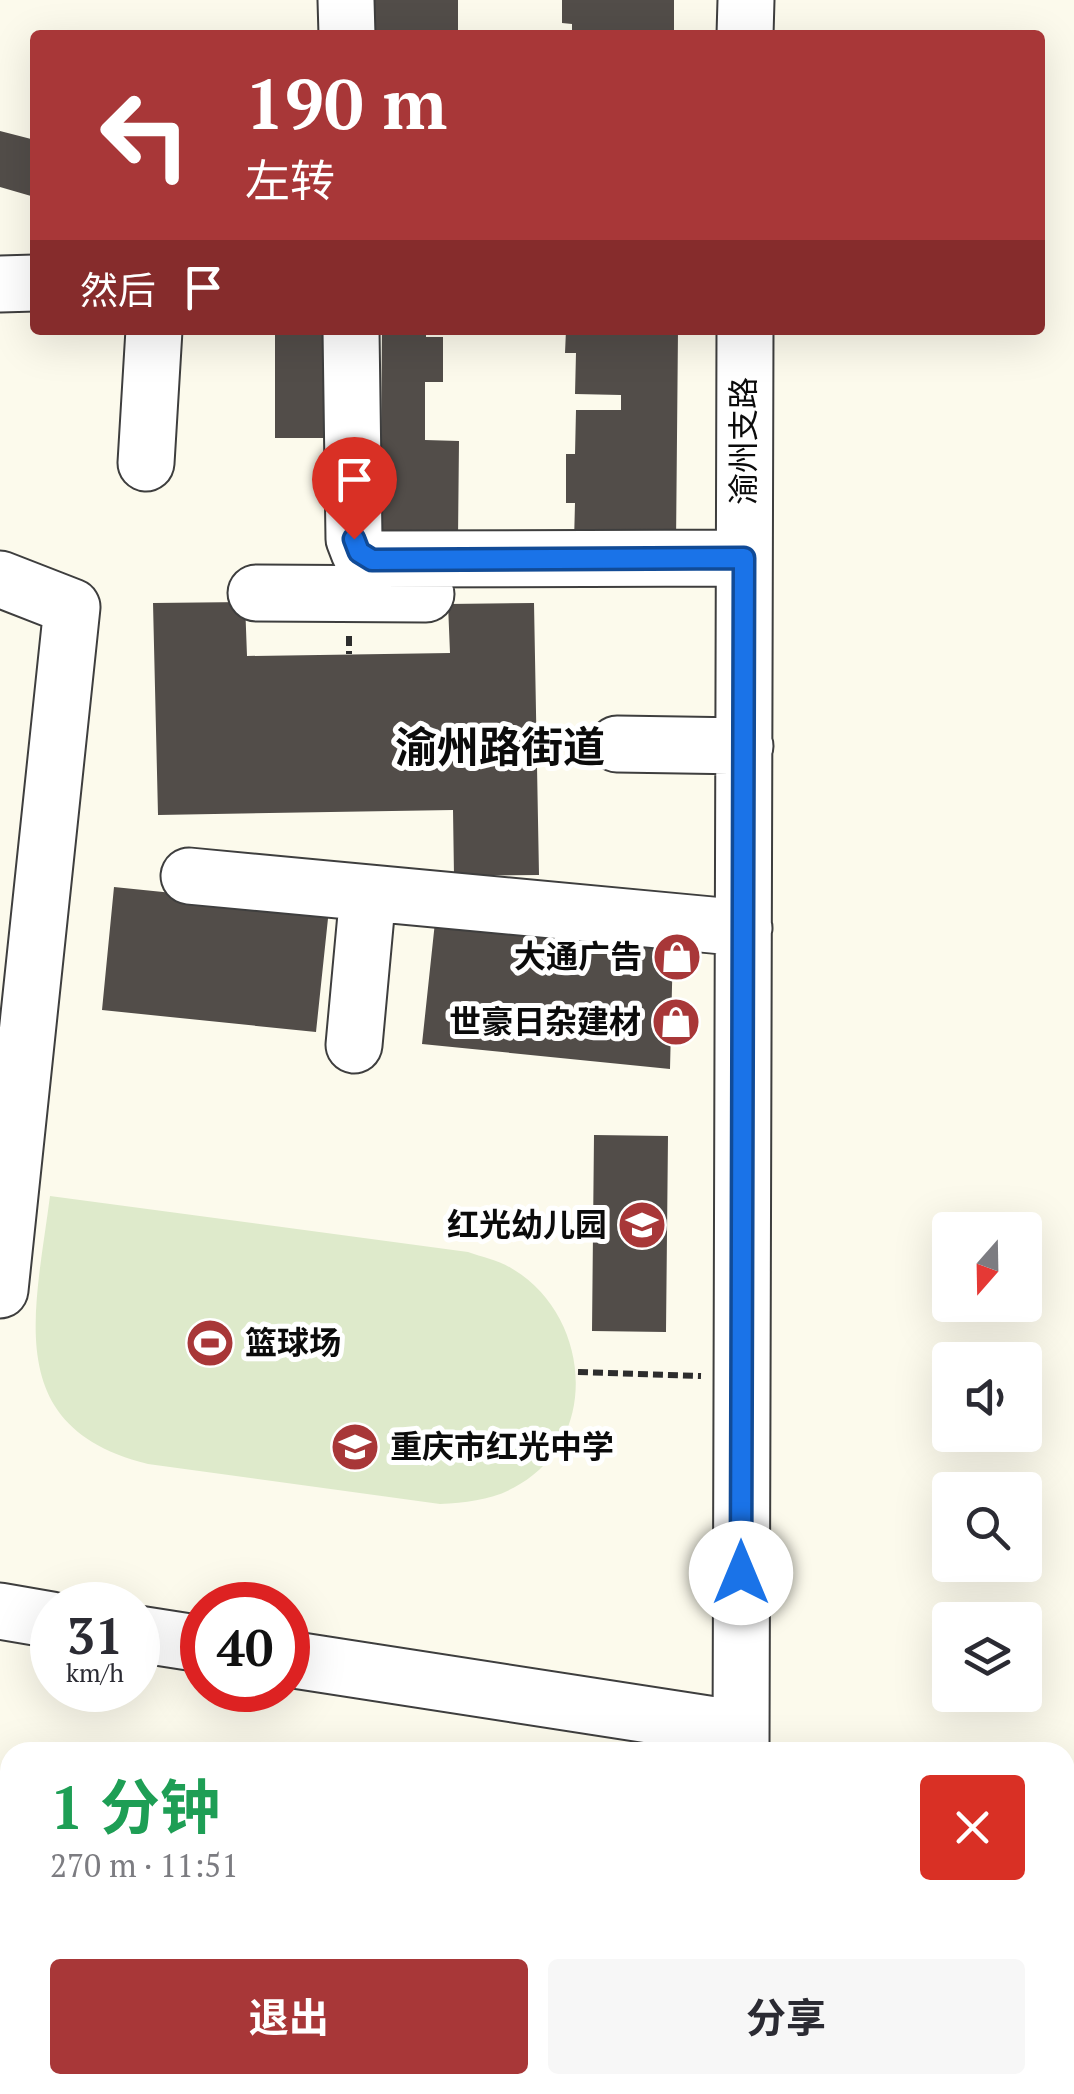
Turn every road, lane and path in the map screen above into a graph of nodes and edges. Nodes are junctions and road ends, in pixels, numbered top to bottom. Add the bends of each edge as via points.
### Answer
1 (346, 0) edge
2 (746, 0) edge
3 (347, 30) edge
4 (746, 30) edge
5 (30, 283) edge
6 (0, 284) edge
7 (154, 335) edge
8 (351, 335) edge
9 (745, 335) edge
10 (146, 463) dead end
11 (744, 576) junction
12 (0, 579) edge
13 (256, 594) dead end
14 (616, 744) dead end
15 (745, 746) junction
16 (22, 852) edge
17 (189, 876) dead end
18 (368, 893) junction
19 (744, 928) junction
20 (354, 1044) dead end
21 (4, 1202) edge
22 (0, 1290) edge
23 (578, 1372) dead end
24 (742, 1378) junction
25 (0, 1611) edge
26 (30, 1616) edge
27 (310, 1662) edge
28 (740, 1741) edge

1 - 3 street
2 - 4 street
5 - 6 street
7 - 10 street
8 - 11 street via 354,539 372,560
9 - 11 street, 渝州支路
11 - 13 street
11 - 15 street, 渝州支路
12 - 16 street via 72,607
14 - 15 street
15 - 19 street, 渝州支路
16 - 21 street
17 - 18 street
18 - 19 street
18 - 20 street
19 - 24 street, 渝州支路
21 - 22 street
23 - 24 path
24 - 28 street, 渝州支路
25 - 26 street
27 - 28 street

